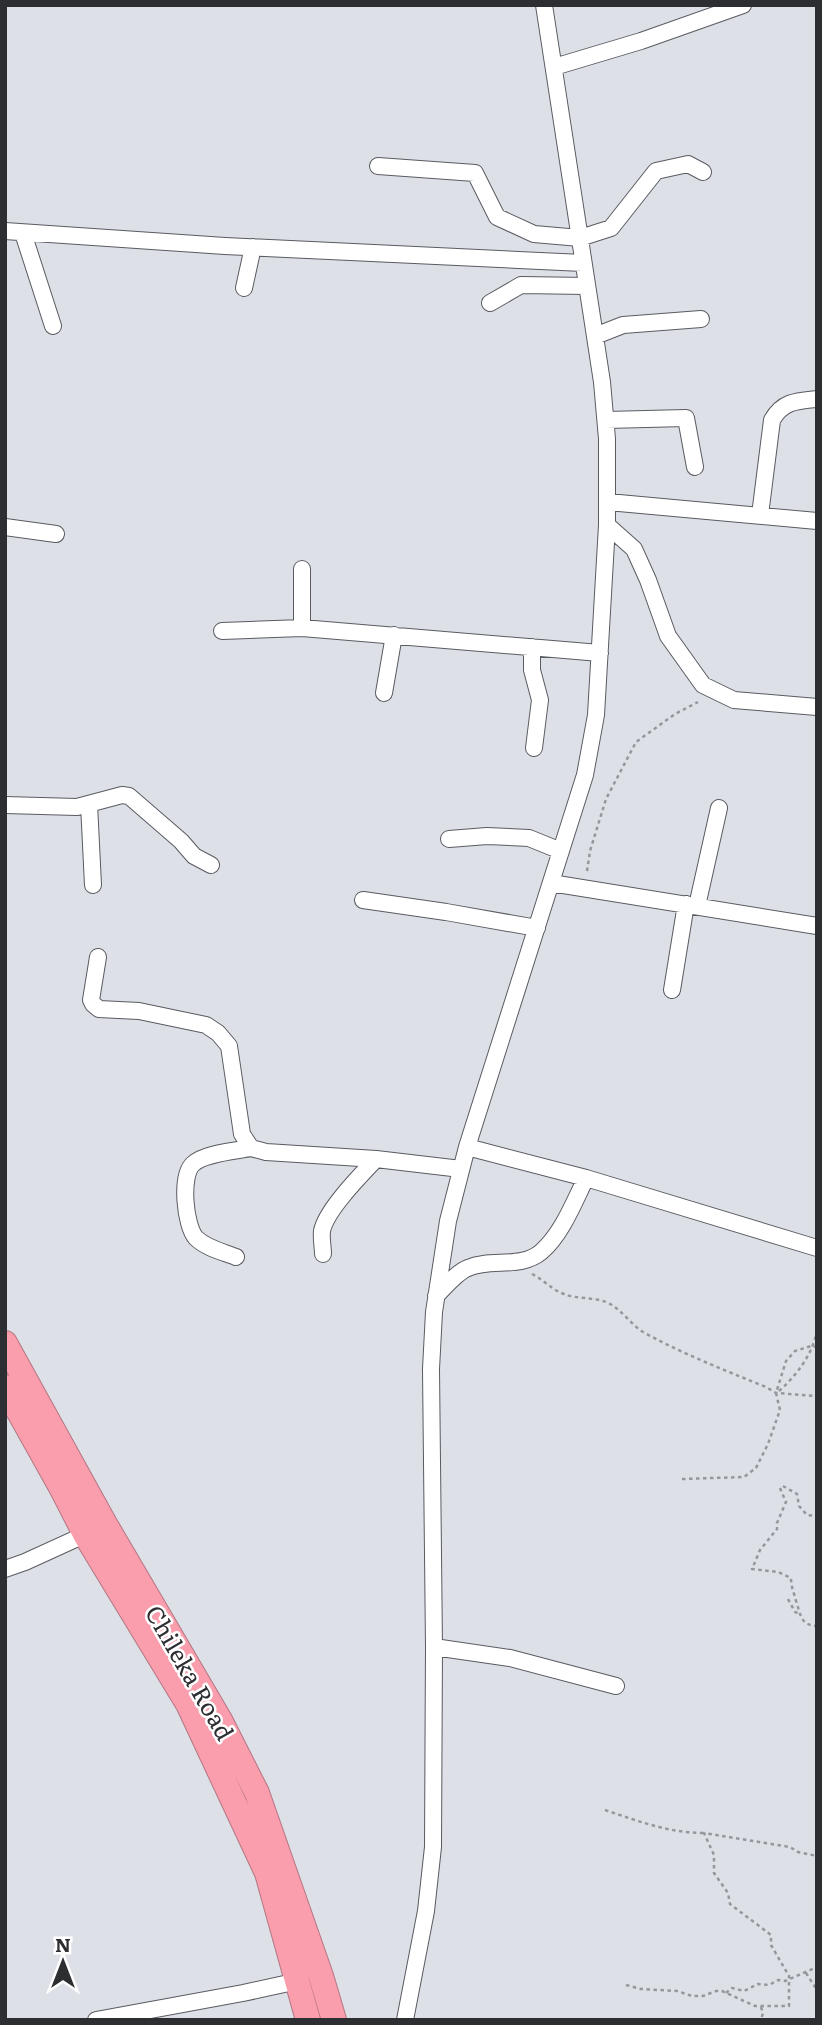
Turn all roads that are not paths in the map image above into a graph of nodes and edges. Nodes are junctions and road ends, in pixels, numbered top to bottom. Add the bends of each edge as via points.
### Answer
1 (544, 5) edge
2 (743, 5) edge
3 (554, 67) junction
4 (378, 166) dead end
5 (702, 172) dead end
6 (5, 231) edge
7 (23, 233) junction
8 (580, 238) junction
9 (253, 247) junction
10 (583, 263) junction
11 (587, 286) junction
12 (244, 288) dead end
13 (490, 303) dead end
14 (701, 319) dead end
15 (53, 326) dead end
16 (595, 336) junction
17 (817, 400) edge
18 (606, 420) junction
19 (695, 467) dead end
20 (608, 502) junction
21 (760, 516) junction
22 (815, 516) edge
23 (607, 525) junction
24 (5, 527) edge
25 (56, 534) dead end
26 (302, 569) dead end
27 (299, 627) junction
28 (222, 631) dead end
29 (394, 635) junction
30 (533, 647) junction
31 (600, 653) junction
32 (384, 693) dead end
33 (817, 707) edge
34 (534, 748) dead end
35 (89, 804) junction
36 (5, 805) edge
37 (719, 808) dead end
38 (449, 839) dead end
39 (561, 851) junction
40 (211, 865) dead end
41 (551, 883) junction
42 (93, 886) dead end
43 (363, 900) dead end
44 (692, 905) junction
45 (817, 926) edge
46 (537, 928) junction
47 (98, 957) dead end
48 (672, 990) dead end
49 (467, 1147) junction
50 (251, 1148) junction
51 (376, 1159) junction
52 (461, 1169) junction
53 (586, 1178) junction
54 (817, 1248) edge
55 (323, 1254) dead end
56 (236, 1257) dead end
57 (436, 1296) junction
58 (5, 1343) edge
59 (5, 1387) edge
60 (95, 1530) junction
61 (5, 1569) edge
62 (435, 1647) junction
63 (616, 1686) dead end
64 (298, 1981) junction
65 (116, 2018) edge
66 (96, 2020) edge
67 (308, 2020) edge
68 (334, 2020) edge
69 (405, 2020) edge

1 - 3 street
2 - 3 street
3 - 8 street
4 - 8 street via 475,173 497,217 534,234
5 - 8 street via 688,163 656,171 611,228
6 - 7 street
7 - 9 street
7 - 15 street
8 - 10 street
9 - 10 street
9 - 12 street
10 - 11 street
11 - 13 street via 521,285
11 - 16 street
14 - 16 street via 623,325
16 - 18 street
17 - 21 street via 788,404 772,420
18 - 19 street via 685,418
18 - 20 street
20 - 21 street
20 - 23 street
21 - 22 street
23 - 31 street
23 - 33 street via 634,550 668,636 703,685 734,699
24 - 25 street
26 - 27 street
27 - 28 street
27 - 29 street
29 - 30 street
29 - 32 street
30 - 31 street
30 - 34 street via 532,670 540,700
31 - 39 street via 596,715 585,775
35 - 36 street
35 - 40 street via 129,796 194,856
35 - 42 street
37 - 44 street
38 - 39 street via 529,838
39 - 41 street
41 - 44 street
41 - 46 street
43 - 46 street
44 - 45 street
44 - 48 street
46 - 49 street
47 - 50 street via 91,1000 99,1009 139,1011 206,1025 229,1046 242,1134
49 - 52 street
49 - 53 street
50 - 51 street
50 - 56 street via 205,1157 192,1164 186,1176 185,1202 194,1236
51 - 52 street
51 - 55 street via 327,1218 322,1231
52 - 57 street
53 - 54 street
53 - 57 street via 554,1237 541,1251 530,1259 466,1268
57 - 62 street via 431,1369
58 - 60 highway, Chileka Road
59 - 60 highway, Chileka Road via 63,1491
60 - 61 street
60 - 64 highway, Chileka Road via 188,1704 267,1872
60 - 68 highway, Chileka Road via 220,1720 257,1793
62 - 63 street via 510,1658
62 - 69 street via 433,1847
64 - 65 street
64 - 67 highway, Chileka Road
65 - 66 street

